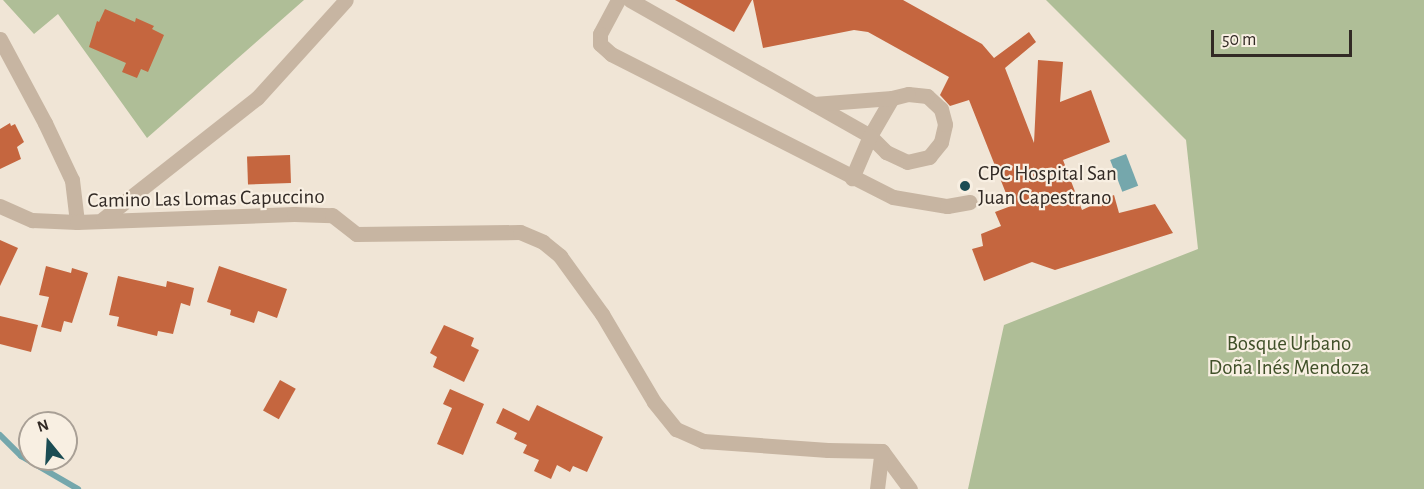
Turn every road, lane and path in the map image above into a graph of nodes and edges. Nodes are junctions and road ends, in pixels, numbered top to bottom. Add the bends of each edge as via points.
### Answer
1 (346, 0) edge
2 (618, 0) edge
3 (630, 0) edge
4 (0, 39) edge
5 (892, 98) junction
6 (814, 104) junction
7 (870, 136) junction
8 (852, 178) junction
9 (970, 202) dead end
10 (0, 206) edge
11 (103, 219) junction
12 (77, 222) junction
13 (882, 451) junction
14 (877, 489) edge
15 (910, 489) edge

1 - 11 street via 257,98
2 - 8 street via 600,34 600,44 611,54
3 - 6 street
4 - 12 street via 72,180
5 - 6 street
5 - 7 street
5 - 7 street via 908,94 927,96 941,109 945,124 941,142 929,157 906,162 886,152
6 - 7 street
7 - 8 street
8 - 9 street via 892,197 921,204 947,206
10 - 12 street, Camino Las Lomas Capuccino via 32,220
11 - 12 street, Camino Las Lomas Capuccino
11 - 13 street, Camino Las Lomas Capuccino via 332,215 356,234 520,232 543,242 560,256 607,322 654,402 676,429 703,441
13 - 14 street
13 - 15 street

